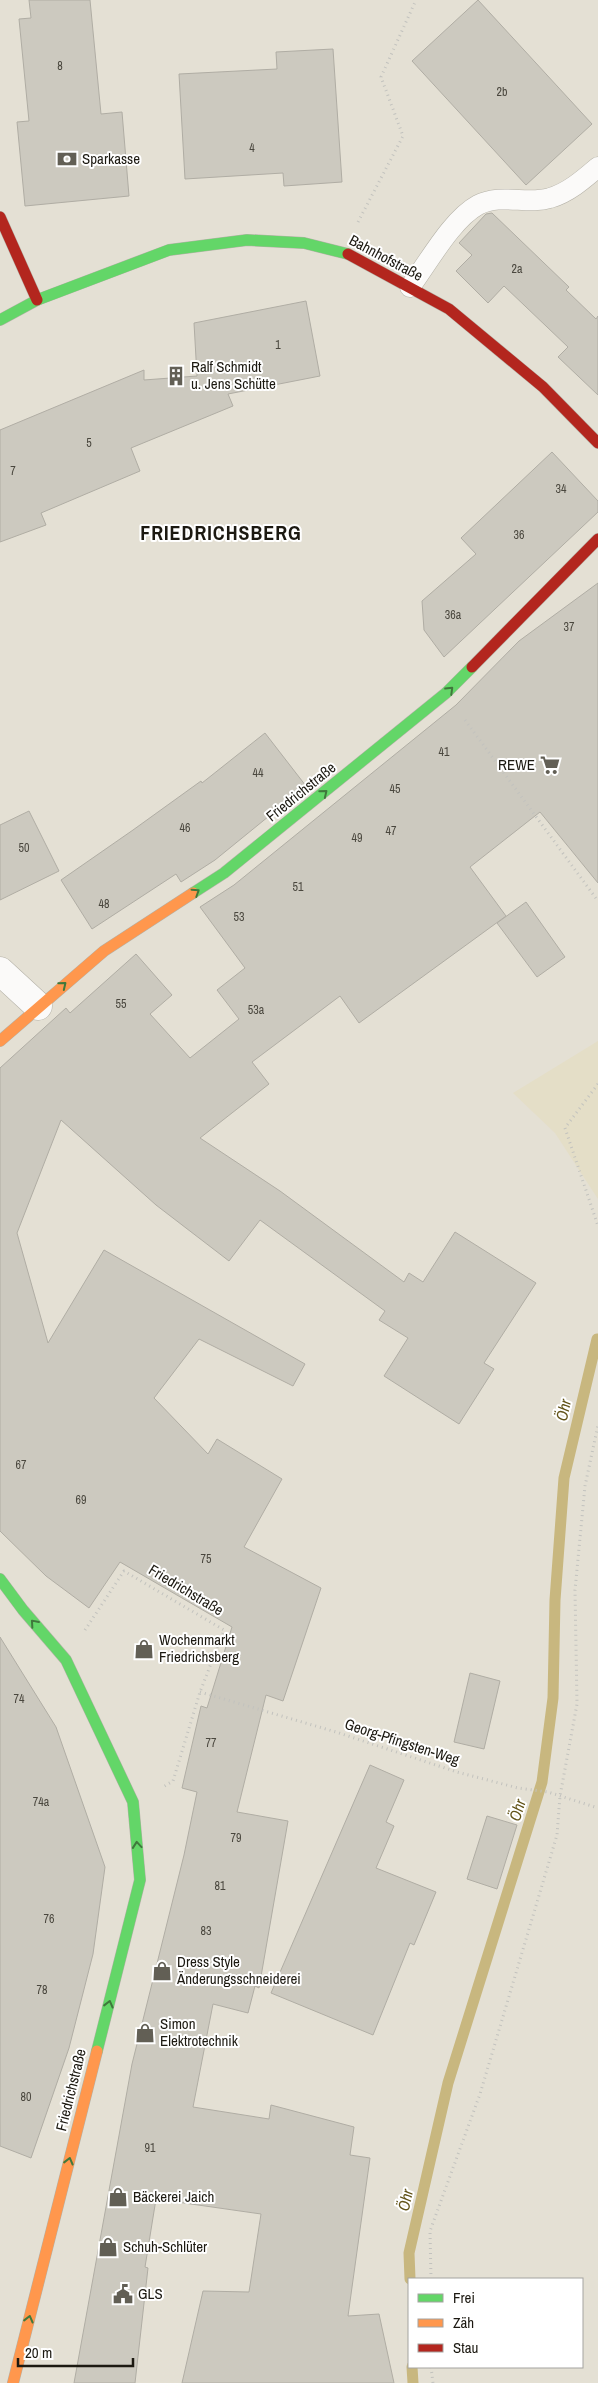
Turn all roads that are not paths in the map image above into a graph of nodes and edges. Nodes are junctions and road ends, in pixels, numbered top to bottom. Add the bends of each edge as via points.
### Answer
1 (598, 167) edge
2 (0, 217) edge
3 (410, 287) junction
4 (36, 300) junction
5 (0, 320) edge
6 (598, 443) edge
7 (598, 540) edge
8 (0, 971) edge
9 (38, 1006) junction
10 (0, 1041) edge
11 (0, 1578) edge
12 (13, 2383) edge

1 - 3 lane via 575,186 550,199 494,199 477,206 457,224
2 - 4 street
3 - 4 street, Bahnhofstraße via 343,251 304,243 247,240 168,250
3 - 6 street, Bahnhofstraße via 449,309 543,387
4 - 5 street, Bahnhofstraße
9 -> 7 street, Friedrichstraße via 104,951 224,874 446,694
8 - 9 street
9 - 10 street, Friedrichstraße
12 -> 11 street, Friedrichstraße via 140,1880 133,1802 66,1660

